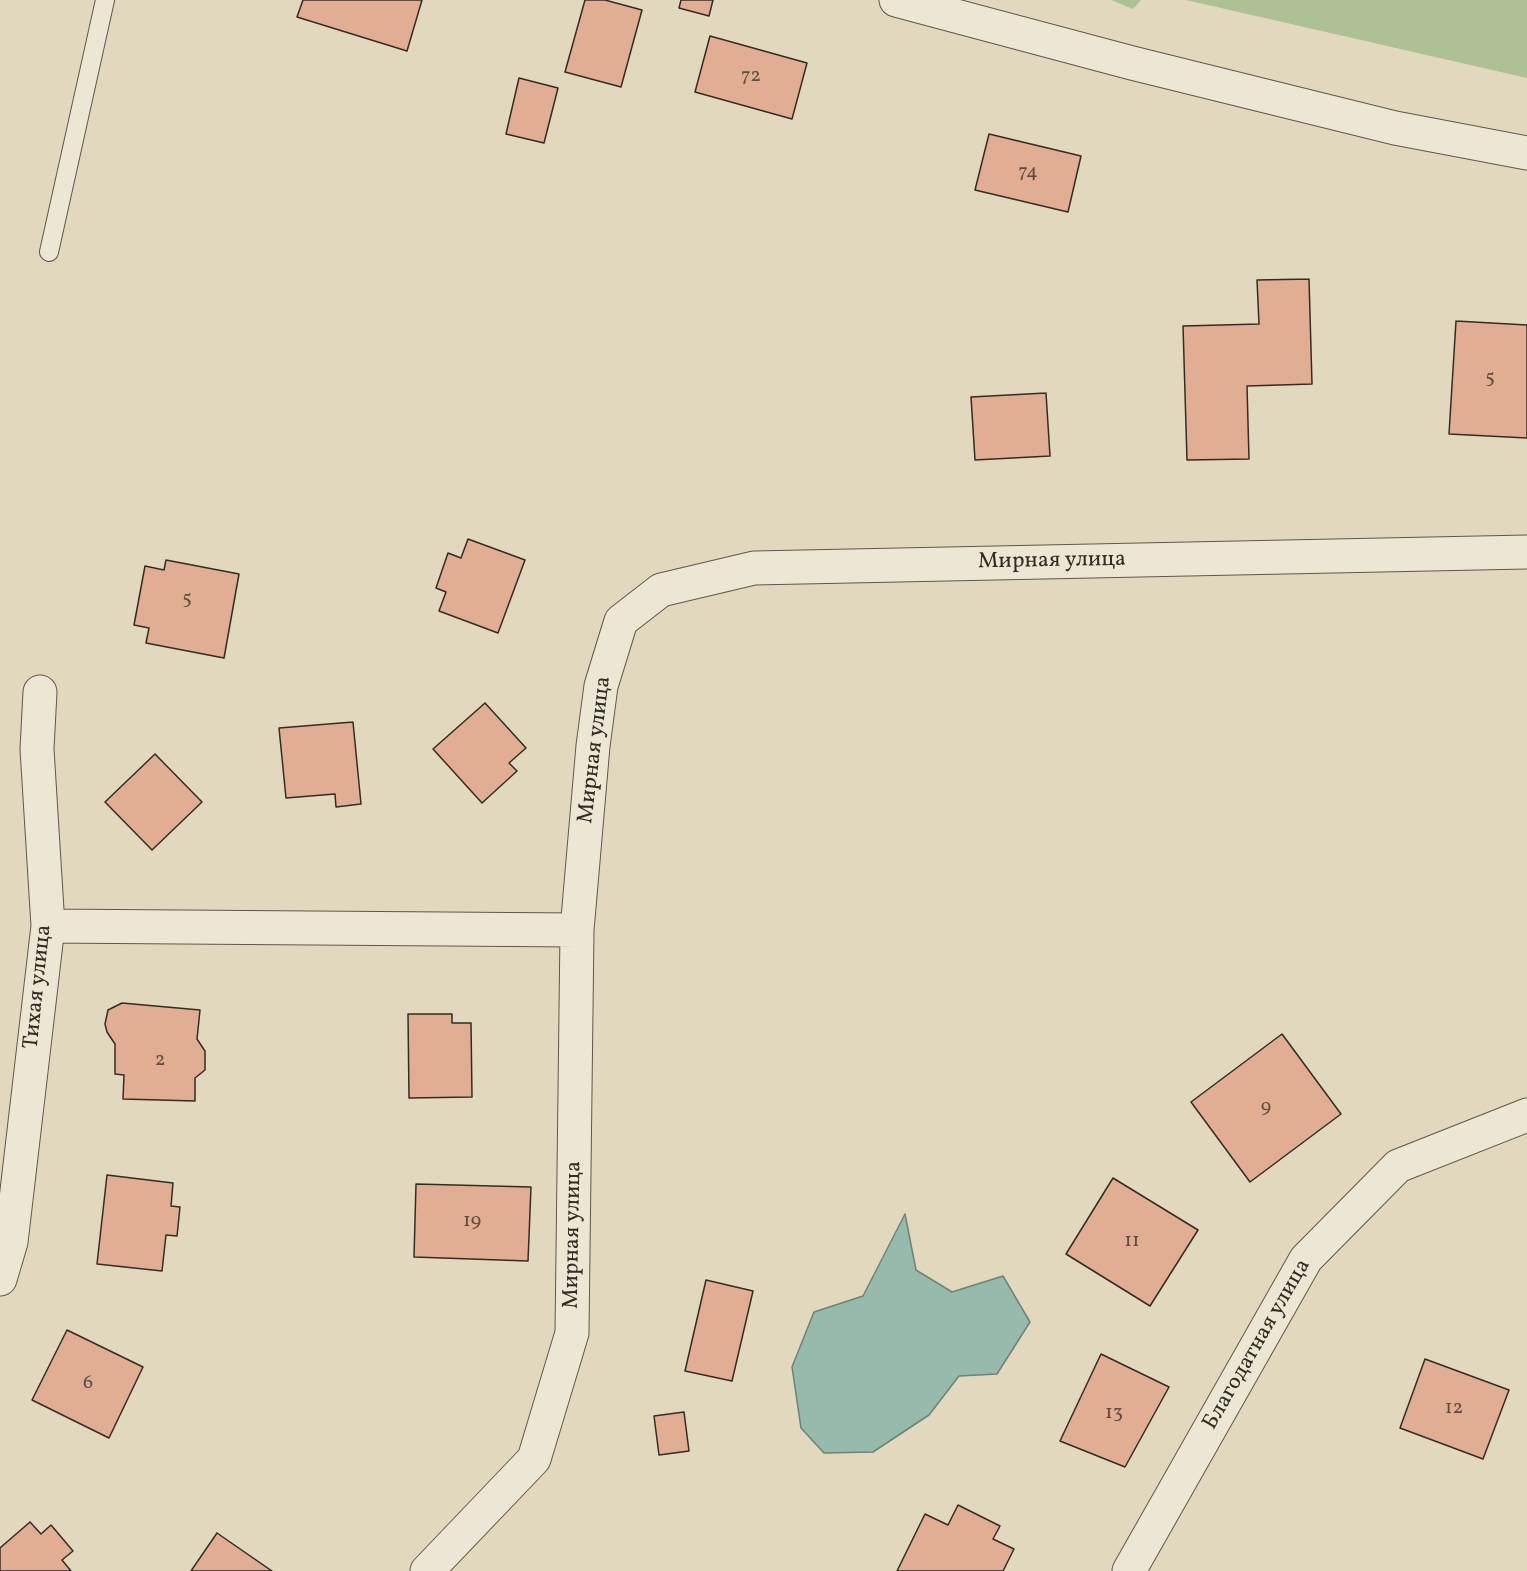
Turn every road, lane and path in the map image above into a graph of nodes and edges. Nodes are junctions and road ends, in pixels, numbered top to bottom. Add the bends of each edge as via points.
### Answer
1 (105, 0) edge
2 (896, 0) edge
3 (1527, 153) edge
4 (50, 252) dead end
5 (1527, 552) edge
6 (40, 692) dead end
7 (48, 926) junction
8 (577, 930) junction
9 (1527, 1115) edge
10 (0, 1279) edge
11 (427, 1571) edge
12 (1129, 1571) edge

1 - 4 lane
2 - 3 street via 1395,128
5 - 8 street, Мирная улица via 754,568 661,590 621,621 601,686
6 - 7 street, Тихая улица via 37,749
7 - 8 street
7 - 10 street, Тихая улица via 11,1242
8 - 11 street, Мирная улица via 572,1333 534,1459
9 - 12 street, Благодатная улица via 1398,1166 1306,1259

